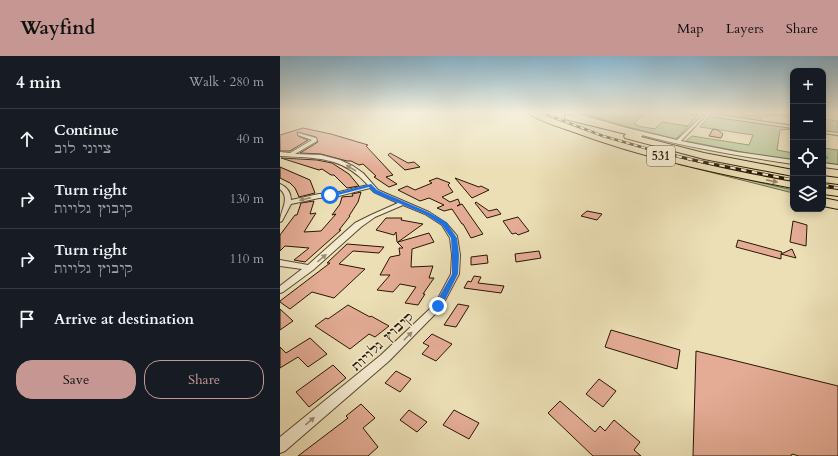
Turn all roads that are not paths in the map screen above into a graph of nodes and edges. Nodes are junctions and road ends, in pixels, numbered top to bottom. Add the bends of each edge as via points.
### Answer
1 (576, 132) edge
2 (578, 132) edge
3 (613, 132) edge
4 (632, 132) edge
5 (634, 132) edge
6 (642, 132) edge
7 (688, 132) edge
8 (826, 132) edge
9 (300, 134) dead end
10 (838, 134) edge
11 (679, 141) junction
12 (280, 154) edge
13 (290, 154) junction
14 (790, 160) edge
15 (826, 164) edge
16 (790, 165) edge
17 (838, 166) edge
18 (826, 171) edge
19 (790, 172) edge
20 (838, 173) edge
21 (826, 179) edge
22 (838, 181) edge
23 (790, 184) edge
24 (280, 186) edge
25 (371, 186) junction
26 (826, 191) edge
27 (838, 193) edge
28 (790, 194) edge
29 (288, 203) junction
30 (402, 203) junction
31 (826, 203) edge
32 (838, 205) edge
33 (280, 220) edge
34 (280, 263) edge
35 (310, 268) junction
36 (280, 290) edge
37 (280, 446) edge

1 - 28 highway via 641,155
2 -> 23 highway, 531 via 724,172
3 - 19 highway, 531 via 682,150
4 - 16 highway via 696,148
5 - 11 street
6 - 11 street
7 - 11 street
8 - 10 street
9 - 13 street via 315,141
11 - 14 street
12 - 13 street, קיבוץ גלויות
25 -> 13 street, קיבוץ גלויות via 361,174 338,161
15 - 17 street
18 - 20 highway
21 - 22 highway
24 - 29 street via 284,188
25 -> 29 street
25 - 30 street, קיבוץ גלויות via 376,192
26 - 27 highway
29 - 33 street
35 -> 30 street via 358,225
37 -> 30 street, קיבוץ גלויות via 391,353 438,306 455,274 454,238 444,224
31 - 32 highway
34 - 35 street
35 - 36 street

